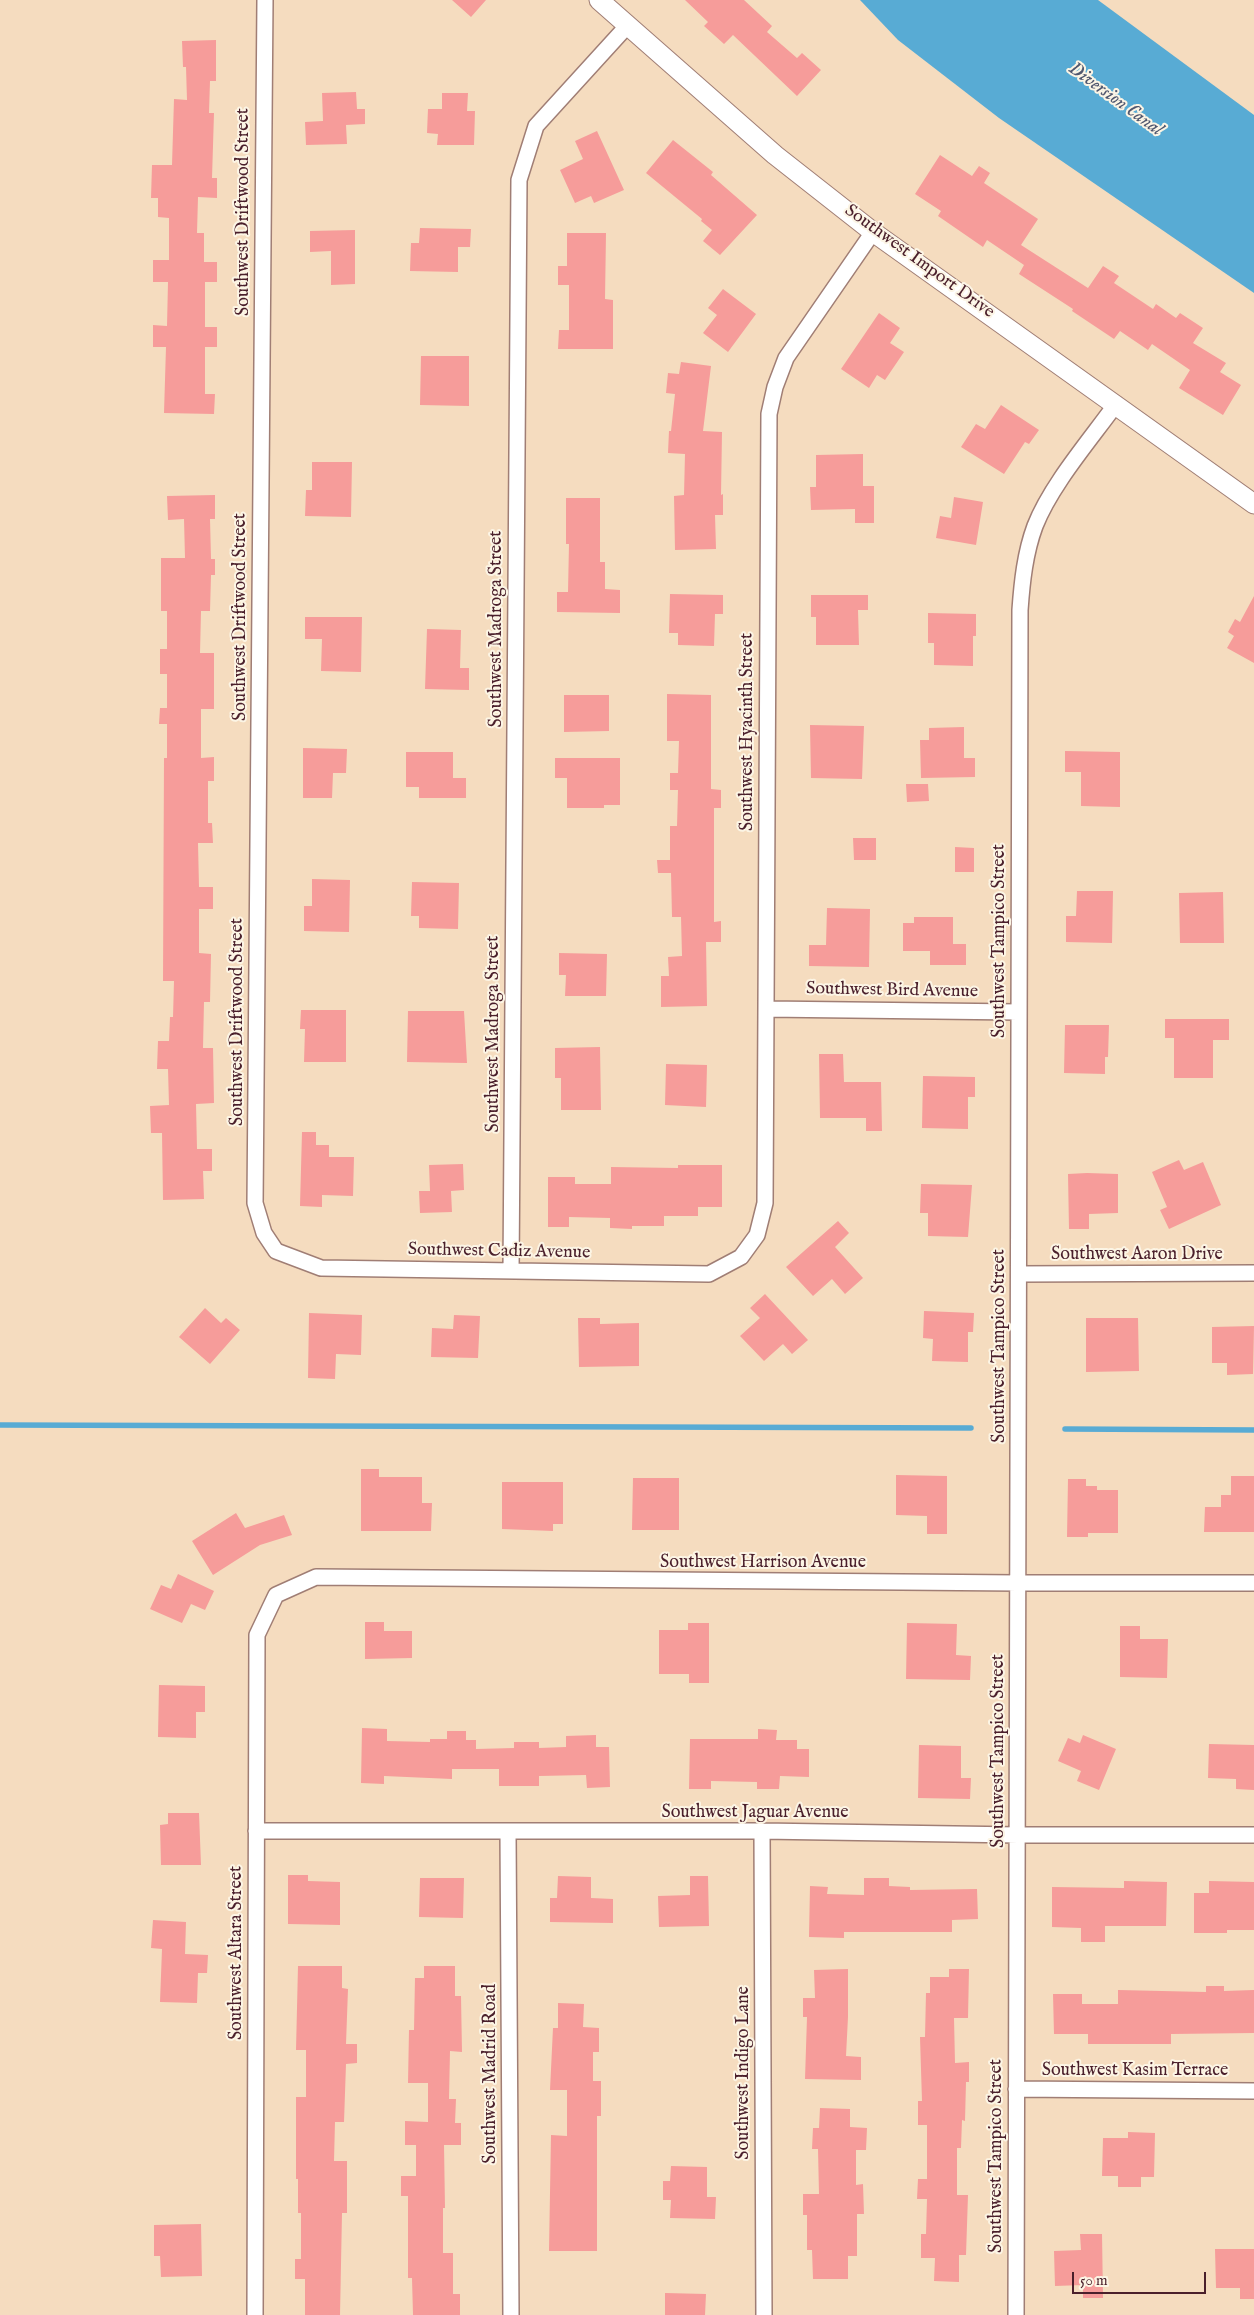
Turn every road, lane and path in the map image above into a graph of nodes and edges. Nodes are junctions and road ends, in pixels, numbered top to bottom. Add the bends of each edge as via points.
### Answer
1 (264, 0) edge
2 (600, 0) edge
3 (628, 25) junction
4 (873, 232) junction
5 (1116, 404) junction
6 (1254, 504) edge
7 (766, 1009) junction
8 (1018, 1012) junction
9 (264, 1233) joint
10 (741, 1258) joint
11 (511, 1271) junction
12 (1254, 1273) edge
13 (1019, 1274) junction
14 (1254, 1583) edge
15 (1018, 1584) junction
16 (276, 1595) joint
17 (256, 1830) junction
18 (762, 1831) junction
19 (508, 1832) junction
20 (1018, 1835) junction
21 (1254, 1835) edge
22 (1016, 2089) junction
23 (1254, 2091) edge
24 (255, 2315) edge
25 (511, 2315) edge
26 (764, 2315) edge
27 (1016, 2315) edge

1 - 9 street, Southwest Driftwood Street via 256,1203
2 - 3 street, Southwest Import Drive
3 - 4 street, Southwest Import Drive via 775,154
3 - 11 street, Southwest Madroga Street via 536,126 519,180
4 - 5 street, Southwest Import Drive
4 - 7 street, Southwest Hyacinth Street via 786,358 768,414
5 - 6 street, Southwest Import Drive
5 - 8 street, Southwest Tampico Street via 1052,493 1035,525 1023,578 1020,620
7 - 8 street, Southwest Bird Avenue
7 - 10 street, Southwest Hyacinth Street via 765,1203 757,1235
8 - 13 street, Southwest Tampico Street
9 - 11 street, Southwest Cadiz Avenue via 276,1251 321,1268
10 - 11 street, Southwest Cadiz Avenue via 709,1274
12 - 13 street, Southwest Aaron Drive
13 - 15 street, Southwest Tampico Street
14 - 15 street, Southwest Harrison Avenue
15 - 16 street, Southwest Harrison Avenue via 316,1578
15 - 20 street, Southwest Tampico Street
16 - 17 street, Southwest Altara Street via 257,1635
17 - 19 street, Southwest Jaguar Avenue
17 - 24 street, Southwest Altara Street
18 - 19 street, Southwest Jaguar Avenue
18 - 20 street, Southwest Jaguar Avenue
18 - 26 street, Southwest Indigo Lane
19 - 25 street, Southwest Madrid Road
20 - 21 street, Southwest Jaguar Avenue
20 - 22 street, Southwest Tampico Street
22 - 23 street, Southwest Kasim Terrace
22 - 27 street, Southwest Tampico Street

